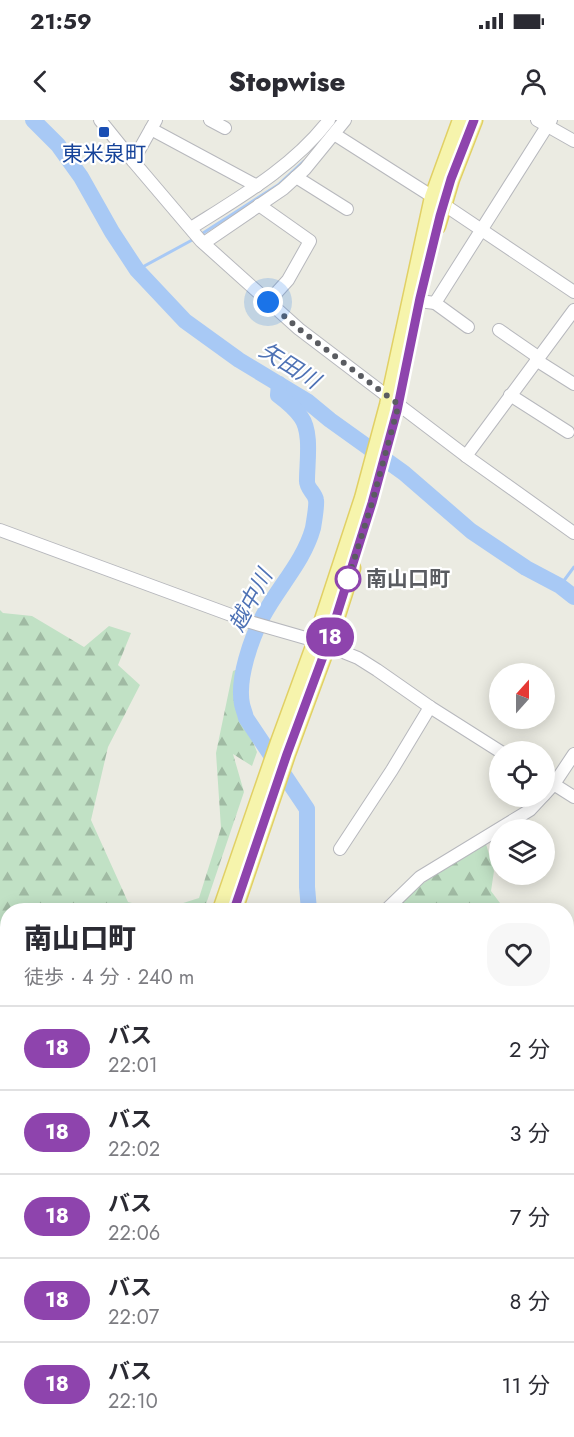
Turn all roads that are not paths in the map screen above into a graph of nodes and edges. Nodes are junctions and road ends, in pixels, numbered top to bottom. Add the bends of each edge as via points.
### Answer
1 (100, 120) edge
2 (210, 120) edge
3 (329, 120) edge
4 (345, 120) edge
5 (462, 120) edge
6 (474, 120) edge
7 (545, 122) edge
8 (153, 125) edge
9 (225, 128) dead end
10 (334, 134) junction
11 (574, 141) edge
12 (133, 161) junction
13 (296, 177) junction
14 (257, 186) junction
15 (438, 200) junction
16 (259, 206) junction
17 (347, 209) dead end
18 (482, 230) junction
19 (197, 236) junction
20 (574, 292) edge
21 (268, 302) junction
22 (427, 302) junction
23 (574, 310) edge
24 (468, 326) dead end
25 (499, 330) dead end
26 (537, 359) junction
27 (574, 384) edge
28 (510, 395) junction
29 (393, 405) junction
30 (568, 432) dead end
31 (466, 456) junction
32 (0, 530) edge
33 (574, 534) edge
34 (322, 643) junction
35 (430, 707) junction
36 (489, 744) edge
37 (574, 754) edge
38 (555, 775) edge
39 (555, 785) edge
40 (269, 790) junction
41 (574, 797) edge
42 (533, 807) edge
43 (340, 849) dead end
44 (224, 903) edge
45 (236, 903) edge
46 (393, 903) edge

1 - 12 street
2 - 9 street
3 - 14 street via 308,144
4 - 10 street
5 - 15 main road
6 - 15 main road via 451,179
7 - 11 street
7 - 18 street
8 - 12 street
8 - 14 street
10 - 13 street
10 - 15 street
12 - 19 street
13 - 16 street
13 - 17 street
14 - 19 street
15 - 18 street
15 - 22 main road
15 - 29 main road
16 - 19 street
16 - 21 street via 310,242 288,280
18 - 20 street
18 - 22 street
19 - 21 street
21 - 29 street
22 - 24 street
22 - 29 main road
23 - 26 street
25 - 26 street
26 - 27 street
26 - 28 street
28 - 30 street
28 - 31 street
29 - 31 street
29 - 34 main road via 368,500
31 - 33 street
32 - 34 street via 250,621
34 - 35 street via 358,658
34 - 40 main road
35 - 36 street
35 - 43 street
37 - 38 street
39 - 41 street
40 - 44 main road
40 - 45 main road
42 - 46 street via 420,877

